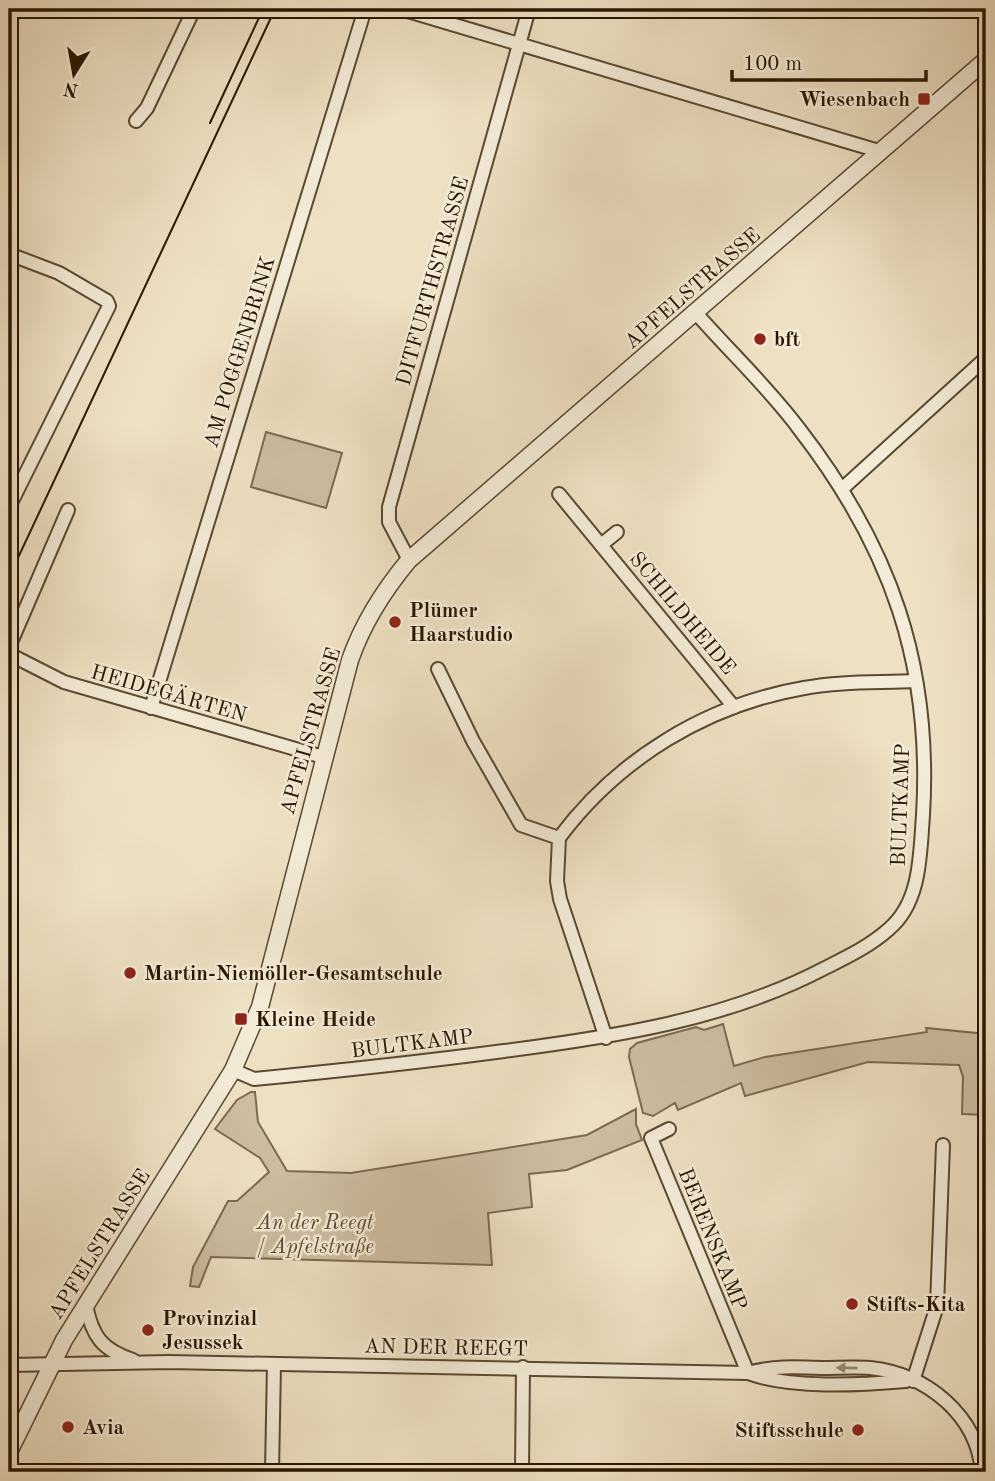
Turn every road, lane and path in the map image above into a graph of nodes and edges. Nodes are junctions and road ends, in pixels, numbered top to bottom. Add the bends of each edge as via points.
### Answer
1 (194, 9) edge
2 (365, 9) edge
3 (401, 9) edge
4 (529, 9) edge
5 (519, 44) junction
6 (985, 63) edge
7 (136, 121) dead end
8 (882, 152) junction
9 (9, 254) edge
10 (696, 313) junction
11 (986, 358) edge
12 (843, 488) junction
13 (559, 494) dead end
14 (12, 501) dead end
15 (68, 510) dead end
16 (617, 532) dead end
17 (601, 545) junction
18 (409, 560) junction
19 (9, 647) edge
20 (9, 654) edge
21 (438, 669) dead end
22 (916, 681) junction
23 (734, 707) junction
24 (151, 708) junction
25 (323, 757) junction
26 (559, 838) junction
27 (606, 1038) junction
28 (233, 1070) junction
29 (669, 1129) dead end
30 (943, 1145) dead end
31 (86, 1305) junction
32 (51, 1362) junction
33 (144, 1363) junction
34 (274, 1364) junction
35 (9, 1365) edge
36 (523, 1367) junction
37 (748, 1373) junction
38 (913, 1381) junction
39 (9, 1452) edge
40 (272, 1472) edge
41 (522, 1472) edge
42 (982, 1472) edge

1 - 7 street via 147,108
2 - 24 street, AM POGGENBRINK
3 - 5 street
4 - 5 street, DITFURTHSTRASSE
5 - 8 street
5 - 18 street, DITFURTHSTRASSE via 389,507 389,522
6 - 8 street, APFELSTRASSE
8 - 10 street, APFELSTRASSE
9 - 14 street via 59,273 109,306
10 - 12 street, BULTKAMP via 799,427
10 - 18 street, APFELSTRASSE
11 - 12 street
12 - 22 street, BULTKAMP via 891,582
13 - 17 street, SCHILDHEIDE
15 - 19 street
16 - 17 street, SCHILDHEIDE
17 - 23 street, SCHILDHEIDE
18 - 25 street, APFELSTRASSE via 358,637
20 - 24 street, HEIDEGÄRTEN via 64,682
21 - 26 street via 521,825
22 - 23 street via 804,688
22 - 27 street, BULTKAMP via 923,749 921,836 914,889 891,928 798,982 737,1005
23 - 26 street via 664,740 628,766 587,803
24 - 25 street, HEIDEGÄRTEN
25 - 28 street, APFELSTRASSE via 260,1007
26 - 27 street via 560,899
27 - 28 street, BULTKAMP via 254,1079
28 - 31 street, APFELSTRASSE
29 - 37 street, BERENSKAMP via 651,1138
30 - 38 street via 937,1306
31 - 32 street, APFELSTRASSE
31 - 33 street, AN DER REEGT via 102,1346
32 - 33 street, AN DER REEGT
32 - 35 street, AN DER REEGT
32 - 39 street, APFELSTRASSE
33 - 34 street, AN DER REEGT
34 - 36 street, AN DER REEGT
34 - 40 street
36 - 37 street, AN DER REEGT
36 - 41 street
37 - 38 street, AN DER REEGT via 765,1368 872,1368
38 - 42 street, AN DER REEGT via 933,1391 963,1419 981,1455

